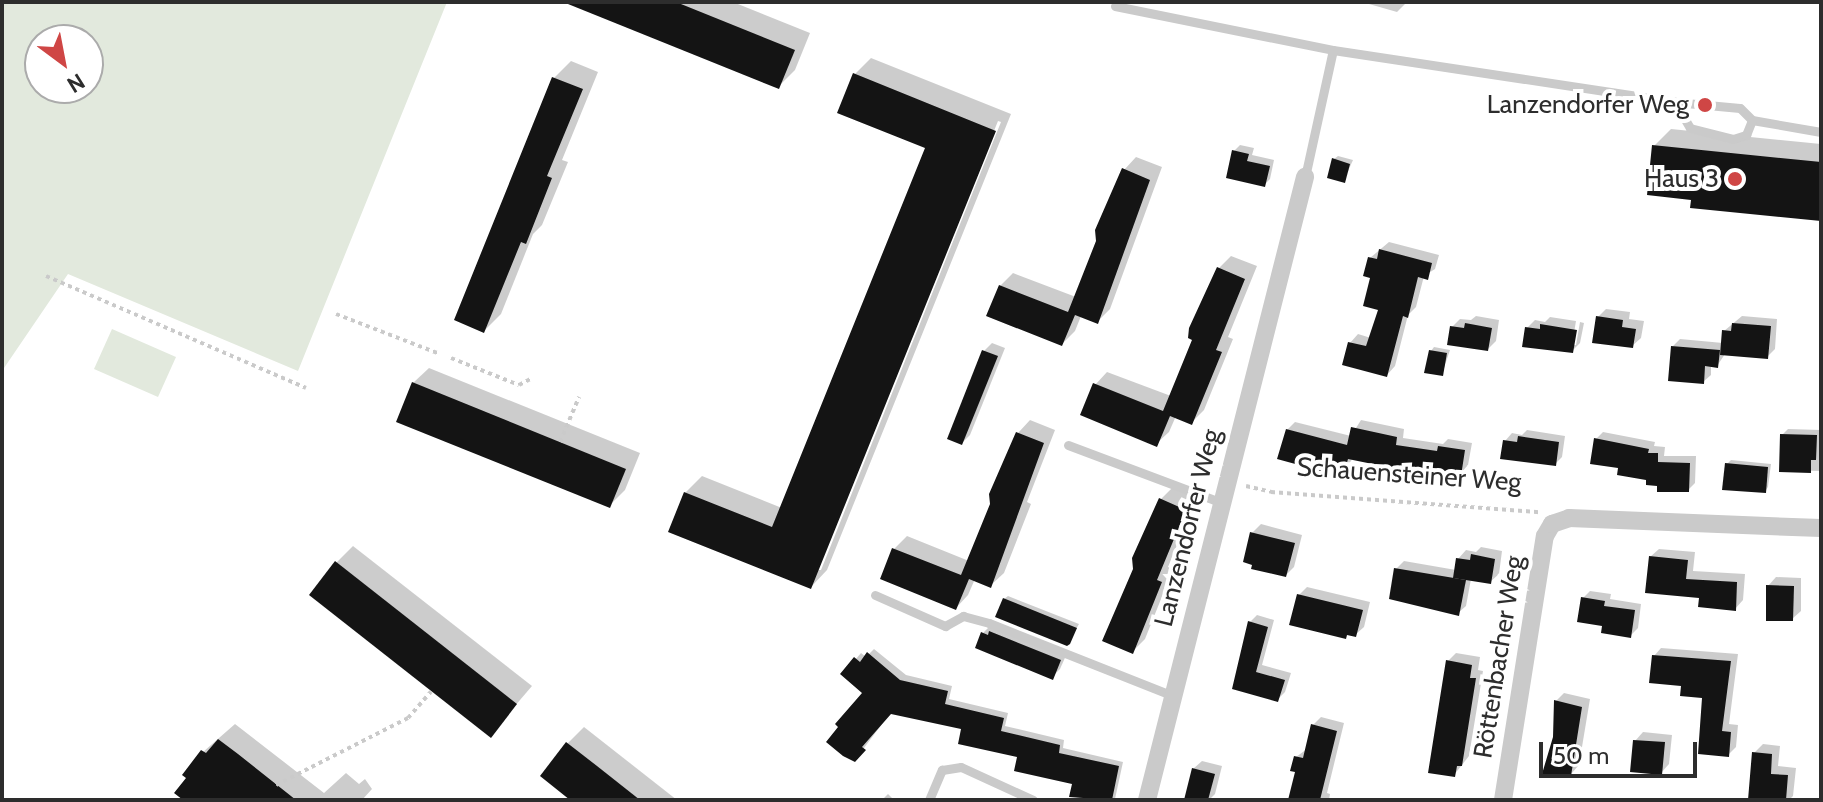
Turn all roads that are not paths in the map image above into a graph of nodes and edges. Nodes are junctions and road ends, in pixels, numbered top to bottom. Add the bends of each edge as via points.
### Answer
1 (1115, 6) dead end
2 (1333, 50) junction
3 (1675, 102) junction
4 (1752, 120) junction
5 (1821, 132) edge
6 (1305, 177) joint
7 (1068, 445) dead end
8 (1222, 503) junction
9 (1821, 528) edge
10 (875, 595) dead end
11 (1173, 696) junction
12 (929, 800) edge
13 (1033, 800) edge
14 (1147, 800) edge
15 (1503, 800) edge

1 - 2 lane
2 - 3 lane
2 - 6 lane
3 - 4 lane via 1740,108
3 - 4 lane via 1690,128 1733,139 1746,135
4 - 5 lane
6 - 8 street, Lanzendorfer Weg
7 - 8 lane
8 - 11 street, Lanzendorfer Weg
9 - 15 street, Röttenbacher Weg via 1569,518 1552,524 1545,536
10 - 11 lane via 945,626 963,616 989,623
11 - 14 street, Lanzendorfer Weg
12 - 13 lane via 942,770 961,767

